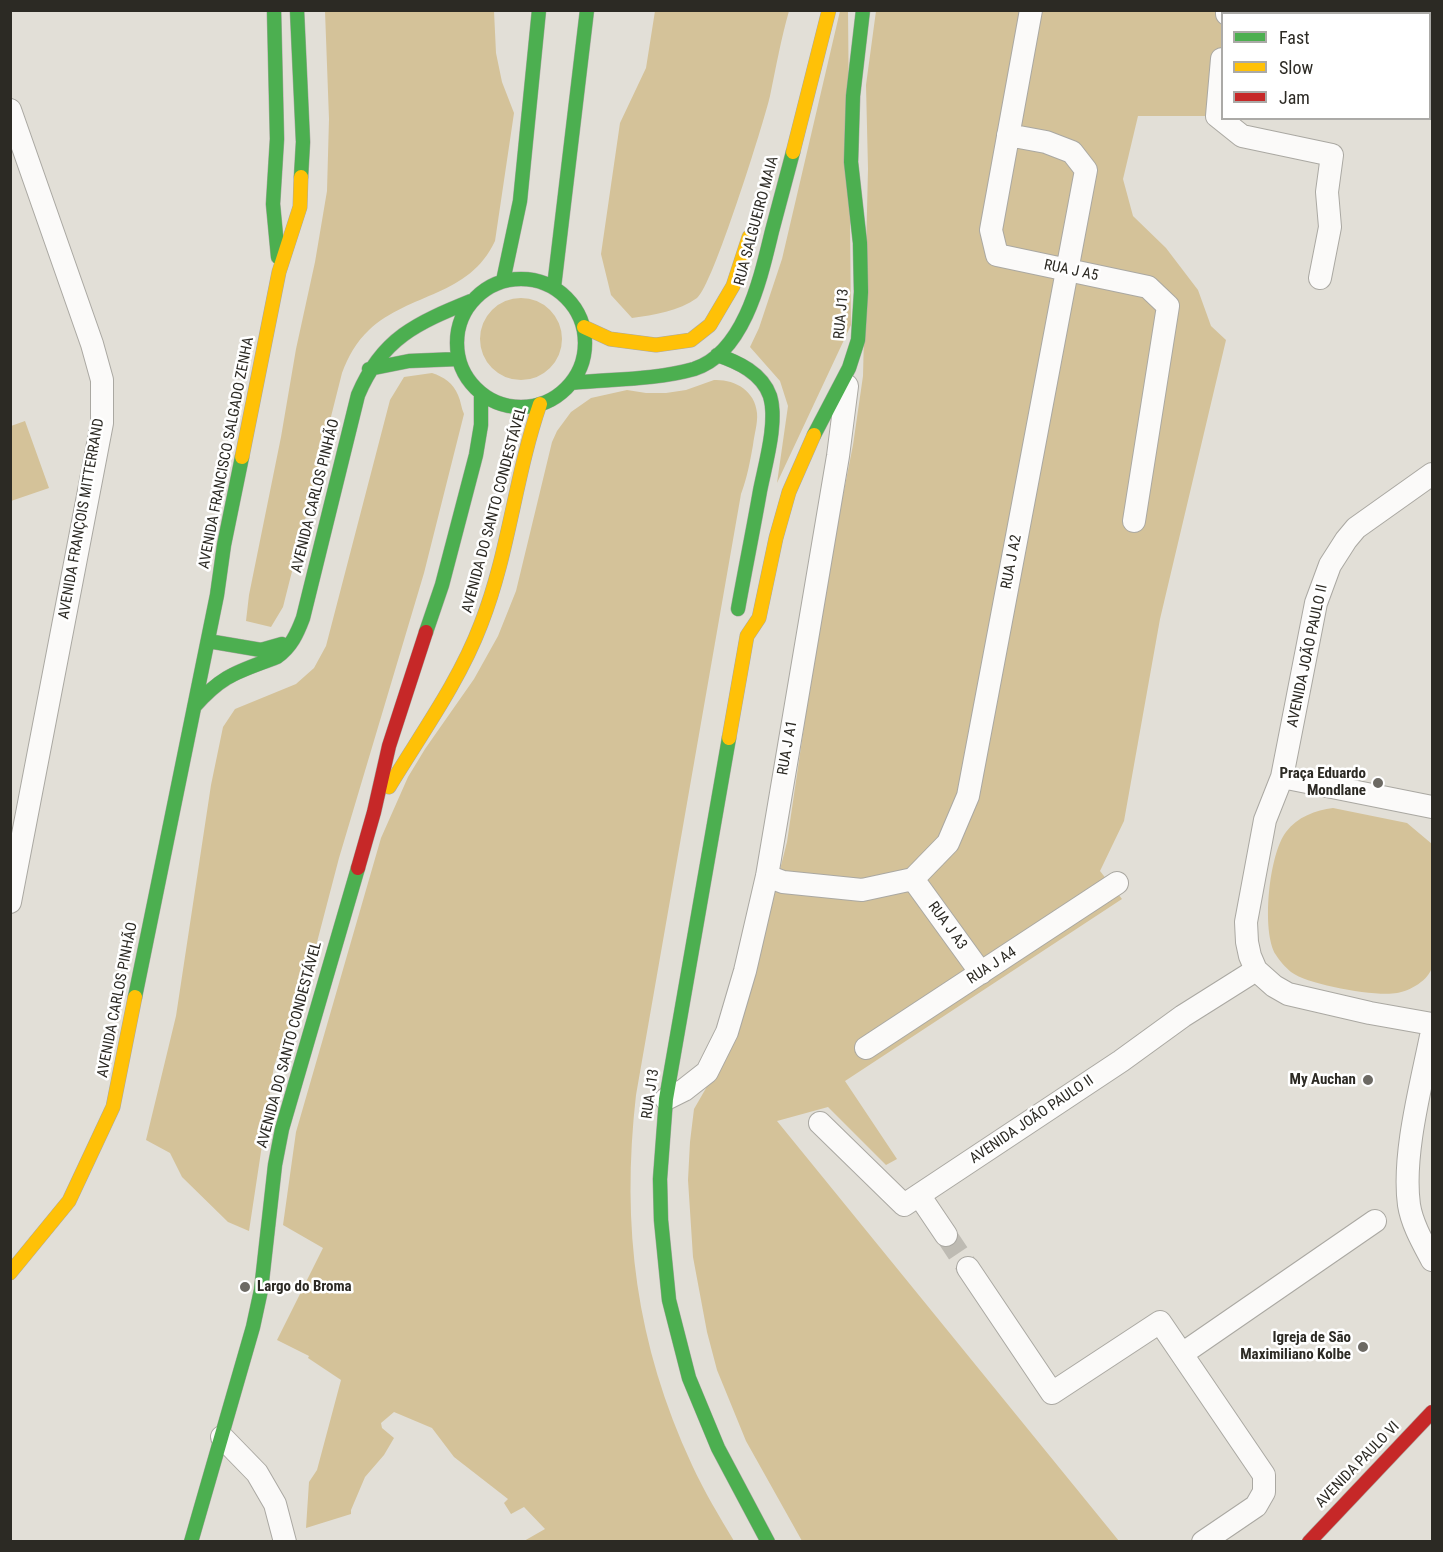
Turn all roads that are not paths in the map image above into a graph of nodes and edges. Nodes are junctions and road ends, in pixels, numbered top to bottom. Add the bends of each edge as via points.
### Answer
1 (274, 10) edge
2 (297, 10) edge
3 (539, 10) edge
4 (830, 10) edge
5 (862, 10) edge
6 (1031, 10) edge
7 (587, 13) edge
8 (519, 61) dead end
9 (1221, 70) edge
10 (10, 110) edge
11 (1221, 119) edge
12 (1222, 120) edge
13 (1008, 135) junction
14 (526, 138) junction
15 (752, 226) dead end
16 (1068, 270) junction
17 (279, 272) junction
18 (1320, 278) dead end
19 (503, 280) junction
20 (554, 287) junction
21 (471, 301) junction
22 (584, 327) junction
23 (717, 355) junction
24 (458, 359) junction
25 (849, 368) junction
26 (369, 369) junction
27 (571, 383) junction
28 (481, 393) junction
29 (540, 404) junction
30 (1432, 474) edge
31 (1134, 521) dead end
32 (298, 632) junction
33 (747, 636) junction
34 (208, 641) junction
35 (252, 665) junction
36 (194, 707) junction
37 (1282, 777) junction
38 (1432, 807) edge
39 (374, 812) junction
40 (767, 876) junction
41 (913, 879) junction
42 (1117, 883) dead end
43 (10, 902) edge
44 (1256, 970) junction
45 (981, 973) junction
46 (1432, 1024) edge
47 (1432, 1031) edge
48 (867, 1048) dead end
49 (666, 1099) junction
50 (820, 1123) dead end
51 (919, 1195) junction
52 (1376, 1221) dead end
53 (946, 1235) tunnel mouth
54 (1432, 1260) edge
55 (968, 1268) tunnel mouth
56 (10, 1273) edge
57 (1182, 1354) junction
58 (1432, 1413) edge
59 (222, 1437) junction
60 (191, 1542) edge
61 (285, 1542) edge
62 (768, 1542) edge
63 (1203, 1542) edge
64 (1309, 1542) edge

1 - 17 main road, AVENIDA FRANCISCO SALGADO ZENHA via 277,139 273,204
2 - 17 main road, AVENIDA FRANCISCO SALGADO ZENHA via 303,142 300,207
3 - 14 main road
4 - 23 main road, RUA SALGUEIRO MAIA via 756,290 737,333
5 - 25 main road, RUA J13 via 851,162 861,292 858,340
6 - 13 street, RUA J A5
7 - 20 main road
8 - 14 main road
9 - 11 street via 1217,116
10 - 43 street, AVENIDA FRANÇOIS MITTERRAND via 92,344 102,380 102,423
12 - 18 street via 1242,135 1332,155 1327,192 1330,227
13 - 16 street, RUA J A2 via 1072,152 1086,170
13 - 16 street, RUA J A5 via 991,230 997,255
14 - 19 main road via 520,201
15 - 22 main road, RUA SALGUEIRO MAIA via 733,286 710,325 691,340 656,345 610,339
16 - 31 street, RUA J A5 via 1148,287 1168,306
16 - 41 street, RUA J A2 via 968,796 948,843
17 - 34 main road, AVENIDA FRANCISCO SALGADO ZENHA
19 - 20 main road via 529,279
19 - 21 main road
20 - 22 main road via 573,304
21 - 24 main road via 458,328
21 - 26 main road, AVENIDA CARLOS PINHÃO via 420,322 383,351
22 - 27 main road via 584,356
23 - 27 main road, RUA SALGUEIRO MAIA via 696,368 677,372
23 - 33 main road, RUA J13 via 733,359 760,379 770,396 770,438 738,610
24 - 26 main road via 409,361
24 - 28 main road via 467,378
25 - 33 main road, RUA J13 via 789,492 759,618
25 - 40 street, RUA J A1 via 838,456
26 - 32 main road, AVENIDA CARLOS PINHÃO via 358,395
27 - 29 main road
28 - 29 main road via 499,403 520,407
28 - 39 main road, AVENIDA DO SANTO CONDESTÁVEL via 479,435 459,522 389,746
29 - 39 main road, AVENIDA DO SANTO CONDESTÁVEL via 531,426 482,623
30 - 37 street, AVENIDA JOÃO PAULO II via 1356,528 1330,565 1316,603
32 - 34 main road via 278,647 261,650
32 - 35 main road, AVENIDA CARLOS PINHÃO via 284,653 272,661
33 - 49 main road, RUA J13
34 - 35 main road, AVENIDA CARLOS PINHÃO via 227,659
34 - 36 main road, AVENIDA CARLOS PINHÃO
35 - 36 main road, AVENIDA CARLOS PINHÃO via 213,685
36 - 56 main road, AVENIDA CARLOS PINHÃO via 113,1107 69,1201
37 - 38 street
37 - 44 street via 1265,820 1246,922 1250,956
39 - 59 main road, AVENIDA DO SANTO CONDESTÁVEL via 282,1129 261,1290
40 - 41 street via 783,882 862,890
40 - 49 street, RUA J A1 via 727,1032 707,1072
41 - 45 street, RUA J A3
42 - 45 street, RUA J A4
44 - 46 street via 1274,986 1302,998
44 - 51 street, AVENIDA JOÃO PAULO II
45 - 48 street, RUA J A4
47 - 54 street via 1408,1179 1409,1205
49 - 62 main road, RUA J13 via 660,1220 678,1340 704,1416
50 - 51 street via 904,1204
51 - 53 street
52 - 57 street
55 - 57 street via 1052,1393 1160,1322
57 - 63 street via 1260,1468 1265,1483 1256,1506
58 - 64 main road, AVENIDA PAULO VI
59 - 60 main road
59 - 61 street via 257,1473 275,1504

